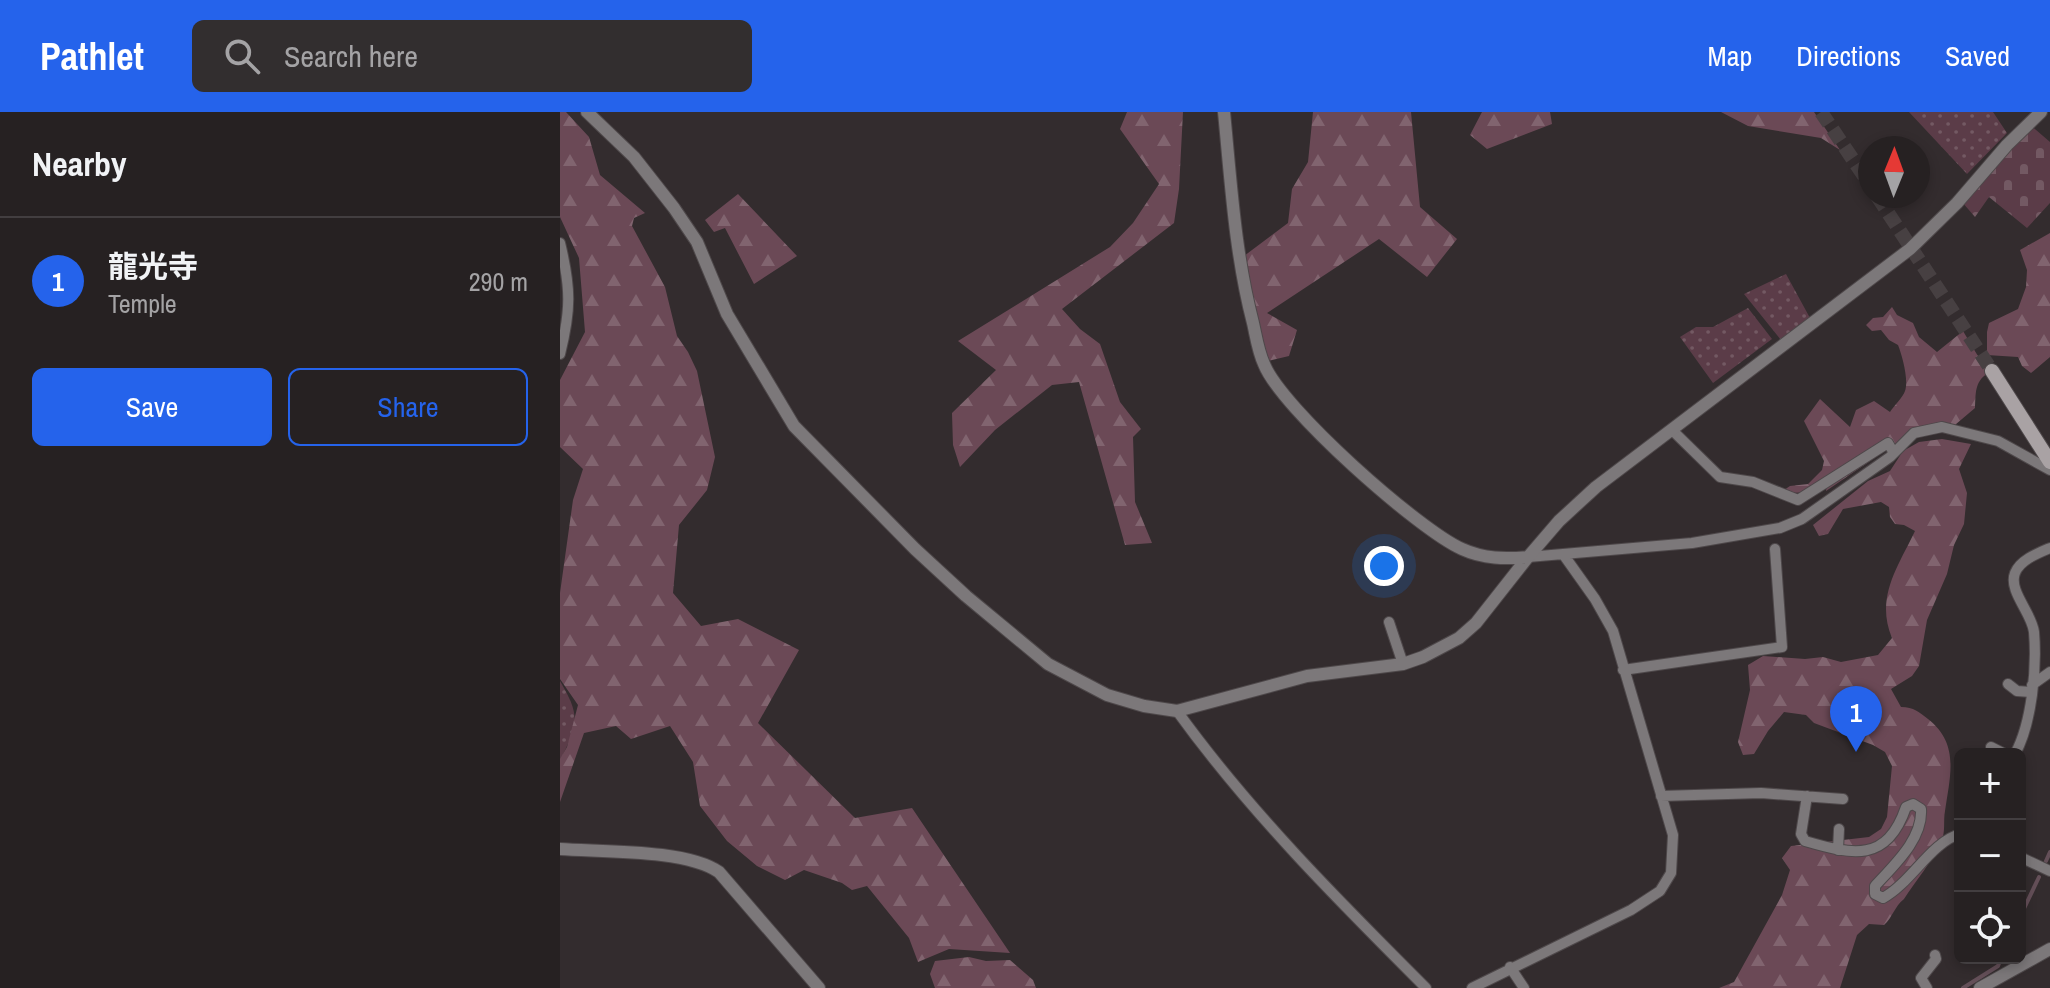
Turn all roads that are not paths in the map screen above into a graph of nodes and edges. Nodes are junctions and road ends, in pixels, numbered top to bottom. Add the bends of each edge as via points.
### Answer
1 (587, 112) edge
2 (1224, 112) edge
3 (2041, 112) edge
4 (560, 243) edge
5 (560, 354) edge
6 (1992, 371) tunnel mouth
7 (1672, 430) junction
8 (1894, 453) junction
9 (2050, 462) edge
10 (2050, 470) edge
11 (2050, 548) edge
12 (1775, 549) dead end
13 (1563, 554) junction
14 (1528, 557) junction
15 (1389, 622) dead end
16 (1403, 664) junction
17 (1623, 670) junction
18 (2050, 672) edge
19 (2008, 684) dead end
20 (2032, 689) junction
21 (1177, 711) junction
22 (2018, 748) edge
23 (1661, 796) junction
24 (1807, 796) junction
25 (1843, 799) dead end
26 (1839, 829) dead end
27 (1954, 837) edge
28 (560, 849) edge
29 (1838, 850) junction
30 (2026, 860) edge
31 (2050, 871) edge
32 (2050, 949) edge
33 (1935, 955) dead end
34 (1510, 967) junction
35 (819, 988) edge
36 (1426, 988) edge
37 (1472, 988) edge
38 (1524, 988) edge
39 (1927, 988) edge
40 (1980, 988) edge

1 - 21 street via 634,157 697,242 727,314 794,426 966,596 1048,664 1107,695
2 - 14 street via 1242,279 1264,365 1280,391 1366,478 1444,541 1499,560
3 - 7 street via 1910,249
4 - 5 street via 569,278 569,318
6 - 9 main road
7 - 8 street via 1720,477 1753,482 1798,500 1888,443
7 - 14 street via 1596,487
8 - 10 street via 1914,433 1942,427 1998,441
8 - 13 street via 1802,519 1780,528 1692,543
11 - 20 street via 2021,566 2014,584 2034,630
12 - 17 street via 1782,647
13 - 14 street
13 - 17 street via 1613,631
14 - 16 street via 1459,638
15 - 16 street
16 - 21 street via 1307,676
17 - 23 street
18 - 20 street
19 - 20 street via 2017,691
20 - 22 street
21 - 36 street via 1298,859
23 - 24 street
23 - 34 street via 1673,835 1673,856 1671,873 1660,891
24 - 25 street
24 - 29 street via 1801,834 1805,841
26 - 29 street
27 - 29 street via 1883,898 1875,894 1875,886 1900,859 1922,822 1921,809 1906,807 1898,829 1877,848
28 - 35 street via 687,858 710,866
30 - 31 street
32 - 40 street
33 - 39 street via 1921,978
34 - 37 street
34 - 38 street

